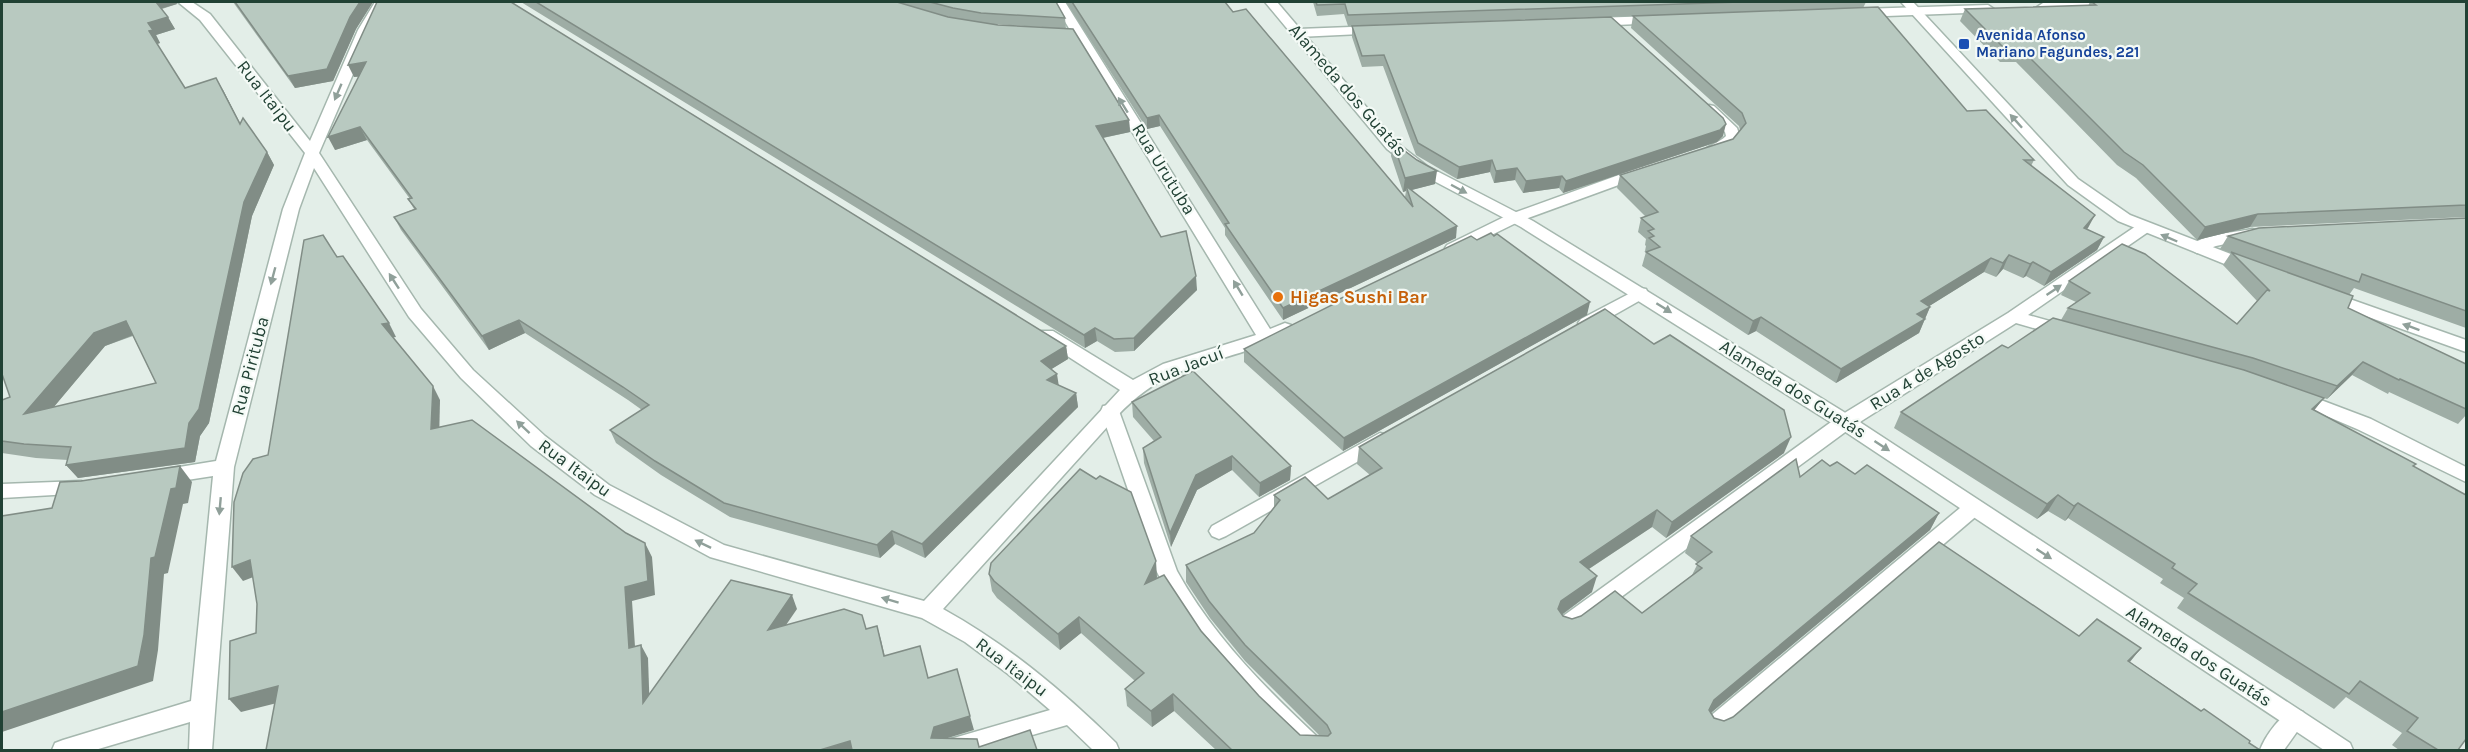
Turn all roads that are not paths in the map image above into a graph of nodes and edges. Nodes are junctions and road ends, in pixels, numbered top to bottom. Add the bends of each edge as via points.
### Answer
1 (184, 2) edge
2 (381, 2) edge
3 (1059, 2) edge
4 (1271, 2) edge
5 (2128, 4) edge
6 (1912, 7) edge
7 (2034, 8) edge
8 (1999, 9) edge
9 (1846, 14) edge
10 (1671, 20) edge
11 (1612, 21) junction
12 (1578, 23) edge
13 (1392, 29) edge
14 (1298, 33) junction
15 (1630, 37) edge
16 (1701, 101) edge
17 (312, 153) junction
18 (1702, 154) edge
19 (1659, 167) edge
20 (1514, 218) junction
21 (2145, 227) junction
22 (2273, 233) edge
23 (2197, 248) junction
24 (1439, 254) edge
25 (2262, 272) edge
26 (2316, 292) edge
27 (1640, 293) junction
28 (2014, 317) junction
29 (1300, 322) edge
30 (1033, 326) edge
31 (1568, 333) edge
32 (2081, 335) edge
33 (1267, 338) junction
34 (2466, 346) edge
35 (1133, 389) junction
36 (2278, 391) edge
37 (1110, 411) junction
38 (1845, 422) junction
39 (1394, 432) edge
40 (224, 467) junction
41 (2466, 476) edge
42 (141, 480) edge
43 (106, 485) edge
44 (2, 491) edge
45 (1973, 507) junction
46 (1219, 531) dead end
47 (928, 611) junction
48 (1567, 626) edge
49 (202, 708) junction
50 (1071, 714) junction
51 (2295, 719) junction
52 (1716, 724) edge
53 (63, 750) edge
54 (200, 750) edge
55 (947, 750) edge
56 (1108, 750) edge
57 (1316, 750) edge
58 (2271, 750) edge
59 (2342, 750) edge

1 - 17 street, Rua Itaipu via 205,17
2 -> 17 street, Rua Pirituba
33 -> 3 street, Rua Urutuba via 1224,264 1073,35
4 - 14 street, Alameda dos Guatás
5 - 7 street
6 - 8 street
6 - 9 street
21 -> 6 street via 2124,218 2073,182
10 - 11 street
11 - 12 street
11 - 15 street
13 - 14 street
14 -> 20 street, Alameda dos Guatás via 1407,159
16 - 18 street via 1732,131 1733,137 1723,147
17 -> 40 street, Rua Pirituba via 291,209
47 -> 17 street, Rua Itaipu via 717,551 602,490 538,441 467,374 415,313
19 - 20 street
20 - 24 street
20 - 27 street, Alameda dos Guatás
23 -> 21 street
28 -> 21 street, Rua 4 de Agosto
22 - 23 street via 2232,237
23 - 25 street
34 -> 26 street
27 - 31 street
27 -> 38 street, Alameda dos Guatás
28 - 32 street
28 - 38 street, Rua 4 de Agosto
29 - 33 street, Rua Jacuí
30 - 35 street
33 - 35 street, Rua Jacuí via 1190,361
35 - 37 street, Rua Jacuí
36 - 41 street via 2364,424
37 - 47 street, Rua Jacuí
37 - 57 street via 1178,595 1273,710
38 -> 45 street, Alameda dos Guatás
38 - 48 street, Rua 4 de Agosto
39 - 46 street
40 - 42 street
40 -> 49 street, Rua Pirituba
43 - 44 street
45 -> 51 street, Alameda dos Guatás
45 - 52 street
47 - 50 street, Rua Itaipu via 973,636
49 - 53 street
49 - 54 street, Rua Pirituba
50 - 55 street
50 - 56 street, Rua Itaipu
51 - 58 street
51 - 59 street, Alameda dos Guatás

